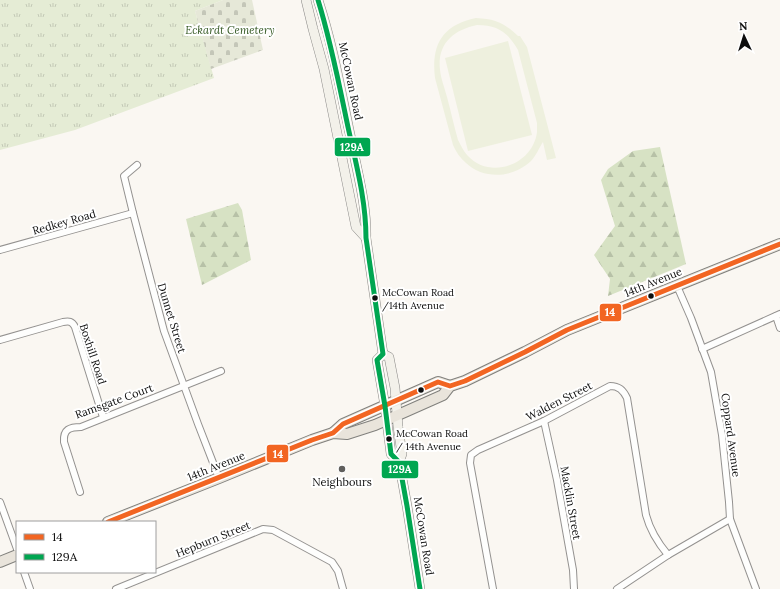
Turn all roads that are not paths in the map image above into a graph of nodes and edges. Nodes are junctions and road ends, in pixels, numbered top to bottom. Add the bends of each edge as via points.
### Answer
1 (306, 0) edge
2 (318, 0) edge
3 (137, 164) dead end
4 (133, 212) junction
5 (366, 238) junction
6 (780, 244) edge
7 (0, 250) edge
8 (676, 286) junction
9 (778, 315) edge
10 (780, 328) edge
11 (0, 340) edge
12 (702, 349) junction
13 (383, 354) junction
14 (222, 371) dead end
15 (184, 386) junction
16 (450, 386) junction
17 (396, 400) junction
18 (385, 406) junction
19 (398, 415) junction
20 (103, 418) junction
21 (387, 420) junction
22 (544, 421) junction
23 (333, 433) junction
24 (399, 462) junction
25 (219, 478) junction
26 (80, 492) dead end
27 (0, 502) edge
28 (730, 519) junction
29 (111, 521) edge
30 (16, 546) edge
31 (16, 555) edge
32 (668, 556) junction
33 (0, 562) edge
34 (24, 573) edge
35 (155, 573) edge
36 (156, 573) edge
37 (30, 589) edge
38 (116, 589) edge
39 (343, 589) edge
40 (420, 589) edge
41 (493, 589) edge
42 (574, 589) edge
43 (616, 589) edge
44 (756, 589) edge

1 - 5 main road, McCowan Road via 324,69 356,227
2 - 5 main road, McCowan Road via 334,54 359,179
3 - 4 street, Dunnet Street via 124,176
4 - 7 street, Redkey Road
4 - 15 street, Dunnet Street via 161,322
5 - 13 main road, McCowan Road
6 - 8 main road, 14th Avenue
8 - 12 street, Coppard Avenue
8 - 16 main road, 14th Avenue via 567,330
9 - 10 street
9 - 12 street
11 - 20 street, Boxhill Road via 63,322 72,322
12 - 28 street, Coppard Avenue via 711,372 721,428
13 - 17 main road, McCowan Road via 389,357
13 - 18 main road, McCowan Road via 377,360
14 - 15 street, Ramsgate Court
15 - 20 street, Ramsgate Court
15 - 25 street, Dunnet Street
16 - 17 main road, 14th Avenue via 438,382
16 - 19 main road, 14th Avenue via 443,395
17 - 18 main road, 14th Avenue
17 - 19 main road, McCowan Road
18 - 21 main road, McCowan Road
18 - 23 main road, 14th Avenue via 342,424
19 - 21 main road, 14th Avenue
19 - 24 main road, McCowan Road via 402,454
20 - 26 street, Ramsgate Court via 73,427 67,430 64,436
21 - 23 main road, 14th Avenue via 347,434
21 - 24 main road, McCowan Road via 391,454
22 - 32 street, Walden Street via 610,386 621,388 627,398 647,519 652,532
22 - 41 street, Walden Street via 471,455 470,463
22 - 42 street, Macklin Street via 557,480
23 - 25 main road, 14th Avenue
24 - 40 main road, McCowan Road
25 - 29 main road, 14th Avenue
27 - 30 street
28 - 32 street
28 - 44 street, Coppard Avenue
31 - 33 main road
32 - 43 street
34 - 37 street
35 - 38 street, Hepburn Street
36 - 39 street, Hepburn Street via 263,529 273,530 332,562 338,571

